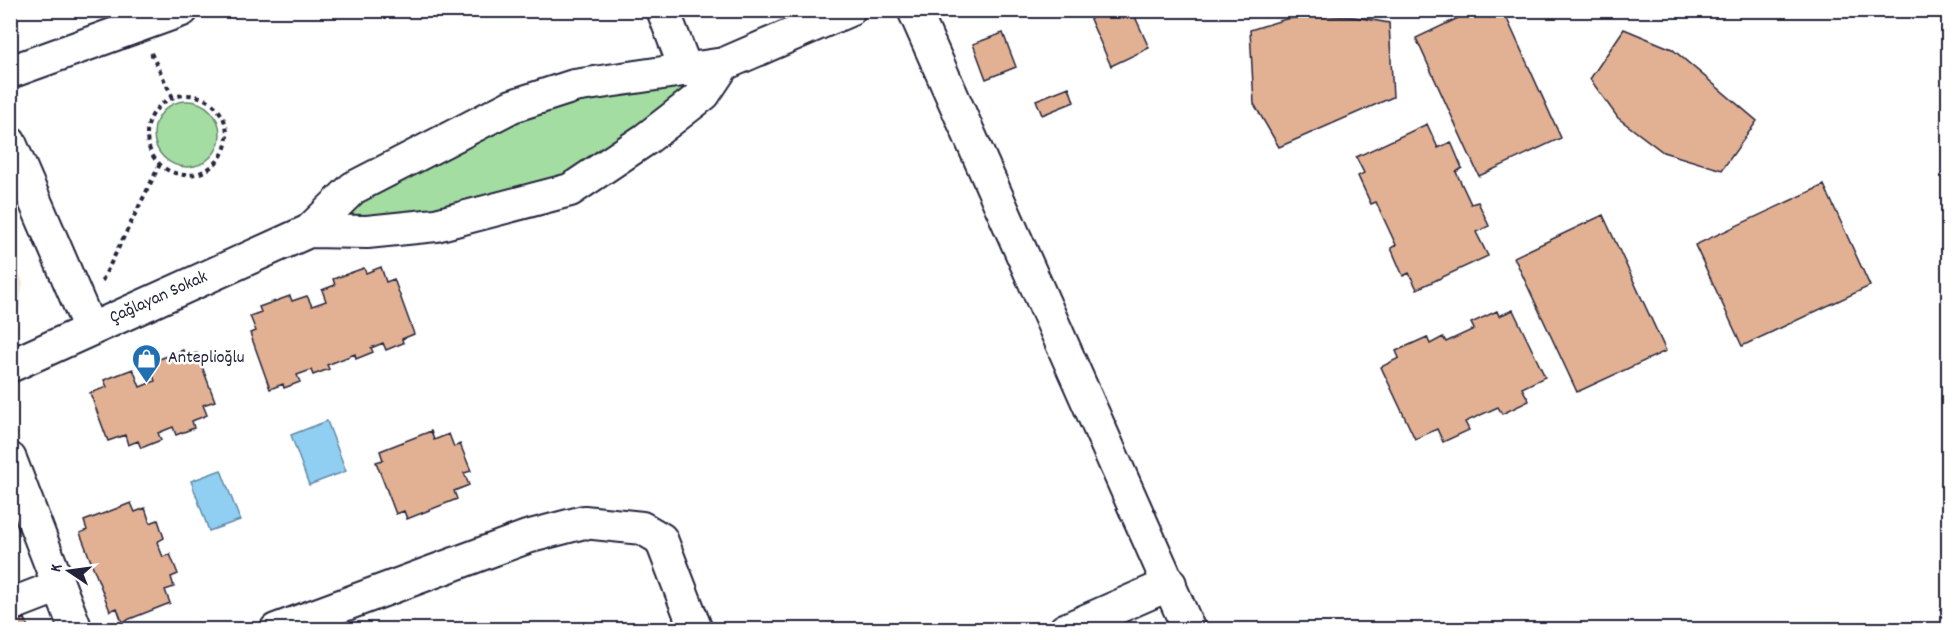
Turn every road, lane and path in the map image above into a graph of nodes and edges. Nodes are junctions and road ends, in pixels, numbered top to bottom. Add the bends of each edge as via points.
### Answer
1 (182, 10) edge
2 (663, 10) edge
3 (849, 10) edge
4 (914, 10) edge
5 (138, 26) junction
6 (724, 64) junction
7 (686, 70) junction
8 (10, 72) edge
9 (172, 99) junction
10 (10, 142) edge
11 (160, 164) junction
12 (309, 231) junction
13 (102, 282) dead end
14 (90, 329) junction
15 (10, 366) edge
16 (10, 459) edge
17 (1170, 584) junction
18 (59, 586) junction
19 (10, 605) edge
20 (76, 630) edge
21 (276, 630) edge
22 (696, 630) edge
23 (1065, 630) edge
24 (1189, 630) edge

1 - 5 street
2 - 7 street
3 - 6 street
4 - 17 street
5 - 8 street
5 - 9 path
6 - 7 street
6 - 12 street via 704,94 570,190 436,225 367,232
7 - 12 street via 574,86 512,106 353,188
9 - 11 path via 154,113 149,126 150,146
9 - 11 path via 190,95 213,105 226,124 227,136 220,159 201,172 180,174
10 - 14 street
11 - 13 path
12 - 14 street, Çağlayan Sokak
14 - 15 street, Çağlayan Sokak
16 - 18 street
17 - 23 street
17 - 24 street
18 - 19 street
18 - 20 street
21 - 22 street via 527,537 584,522 642,528 661,539

